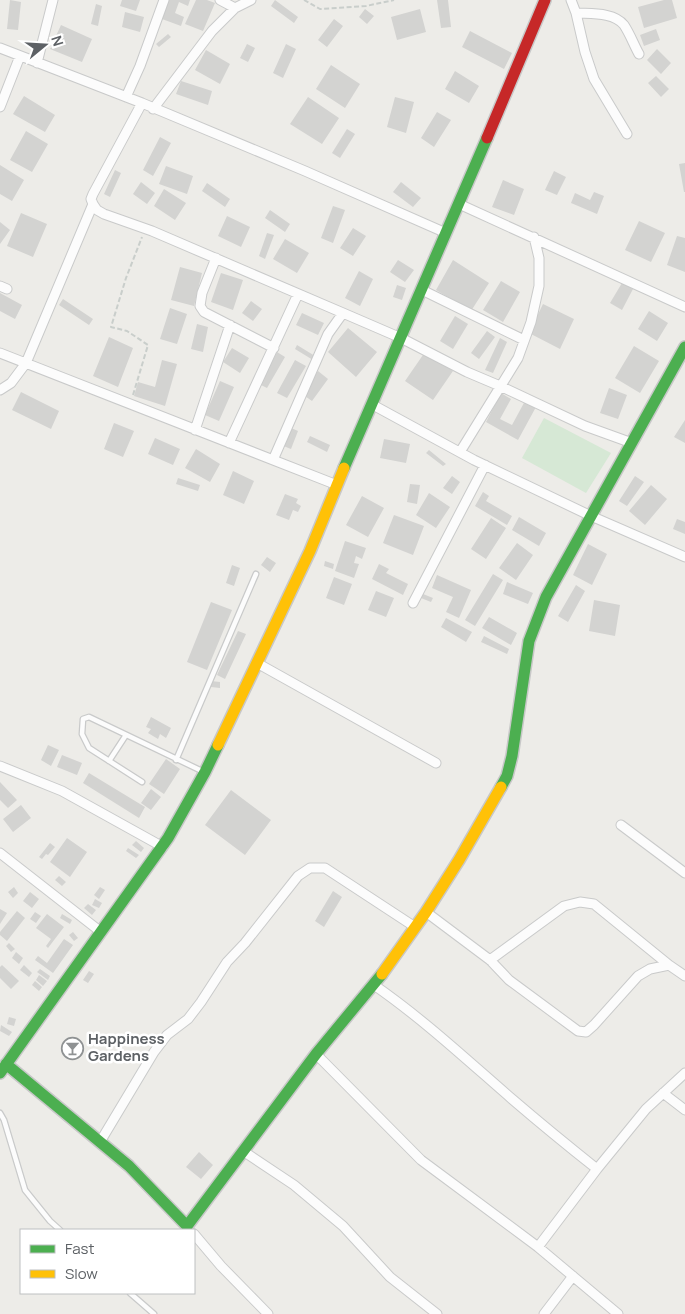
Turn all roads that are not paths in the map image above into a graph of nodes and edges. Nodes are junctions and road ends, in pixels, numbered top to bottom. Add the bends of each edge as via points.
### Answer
1 (53, 0) edge
2 (164, 0) edge
3 (220, 0) edge
4 (545, 0) edge
5 (571, 0) edge
6 (247, 1) edge
7 (236, 8) junction
8 (576, 13) junction
9 (0, 48) edge
10 (638, 54) dead end
11 (20, 56) junction
12 (37, 63) junction
13 (126, 97) junction
14 (142, 103) junction
15 (0, 107) edge
16 (153, 109) junction
17 (627, 134) dead end
18 (92, 204) junction
19 (459, 204) junction
20 (446, 233) junction
21 (534, 237) junction
22 (216, 258) junction
23 (422, 290) junction
24 (298, 294) junction
25 (685, 307) edge
26 (343, 312) junction
27 (230, 325) junction
28 (402, 338) junction
29 (524, 340) junction
30 (685, 347) edge
31 (274, 348) junction
32 (0, 353) edge
33 (26, 363) junction
34 (500, 386) junction
35 (0, 390) edge
36 (373, 405) junction
37 (195, 430) junction
38 (632, 443) junction
39 (229, 444) junction
40 (460, 452) junction
41 (272, 460) junction
42 (485, 465) junction
43 (337, 485) junction
44 (591, 516) junction
45 (685, 557) edge
46 (256, 574) dead end
47 (413, 603) dead end
48 (257, 663) junction
49 (126, 735) junction
50 (176, 760) junction
51 (109, 761) junction
52 (436, 763) dead end
53 (0, 766) edge
54 (205, 772) junction
55 (142, 782) dead end
56 (621, 825) dead end
57 (162, 847) junction
58 (0, 854) edge
59 (685, 873) edge
60 (426, 912) junction
61 (415, 927) junction
62 (101, 932) junction
63 (490, 960) junction
64 (669, 965) junction
65 (685, 976) edge
66 (374, 985) junction
67 (316, 1054) junction
68 (3, 1069) edge
69 (685, 1073) edge
70 (663, 1093) junction
71 (685, 1110) edge
72 (0, 1113) edge
73 (100, 1142) junction
74 (243, 1151) junction
75 (597, 1170) junction
76 (59, 1229) edge
77 (189, 1229) edge
78 (191, 1229) edge
79 (195, 1236) edge
80 (538, 1247) junction
81 (573, 1276) junction
82 (131, 1294) edge
83 (154, 1314) edge
84 (268, 1314) edge
85 (437, 1314) edge
86 (544, 1314) edge
87 (618, 1314) edge

1 - 12 street
2 - 13 street
3 - 7 street
4 - 19 street
5 - 8 street
6 - 7 street
7 - 16 street via 212,31
8 - 10 street via 618,19 625,26
8 - 17 street via 594,79
9 - 11 street
11 - 12 street
11 - 15 street
12 - 13 street
13 - 14 street
14 - 16 street
14 - 18 street via 93,194
16 - 20 street
18 - 22 street via 104,214
18 - 33 street
19 - 20 street
19 - 21 street
20 - 23 street
21 - 25 street
21 - 29 street via 539,258 539,286
22 - 24 street
22 - 27 street via 200,306 204,312
23 - 28 street
23 - 29 street
24 - 26 street
24 - 31 street
26 - 28 street
26 - 41 street via 328,334
27 - 31 street
27 - 37 street
28 - 34 street
28 - 36 street
29 - 34 street via 518,358
30 - 38 street
31 - 39 street
32 - 33 street
33 - 35 street via 11,383
33 - 37 street
34 - 38 street via 585,426
34 - 40 street
36 - 40 street
36 - 43 street
37 - 39 street
38 - 44 street
39 - 41 street
40 - 42 street
41 - 43 street
42 - 44 street
42 - 47 street
43 - 48 street
44 - 45 street
44 - 60 street via 546,597 529,641 507,776 460,860
46 - 50 lane
48 - 52 street
48 - 54 street
49 - 50 lane
49 - 51 lane
49 - 51 lane via 90,717 83,719 82,734 89,748
50 - 54 lane
51 - 55 lane
53 - 57 street via 62,791
54 - 57 street
56 - 59 street
57 - 62 street
58 - 62 street
60 - 61 street
60 - 63 street
61 - 66 street
61 - 73 street via 324,868 310,868 298,876 227,962 188,1018 158,1046
62 - 68 street
63 - 64 street via 564,906 580,902 594,904
63 - 64 street via 508,980 578,1031 586,1032 638,976 650,969
64 - 65 street
66 - 67 street
66 - 75 street via 445,1040
67 - 74 street
67 - 80 street via 422,1160
68 - 73 street
69 - 70 street
70 - 71 street
70 - 75 street
72 - 76 lane via 24,1190
73 - 77 street via 129,1166
74 - 78 street
74 - 85 street via 294,1185 343,1226 390,1277
75 - 80 street
79 - 84 street
80 - 81 street
81 - 86 street
81 - 87 street
82 - 83 lane

